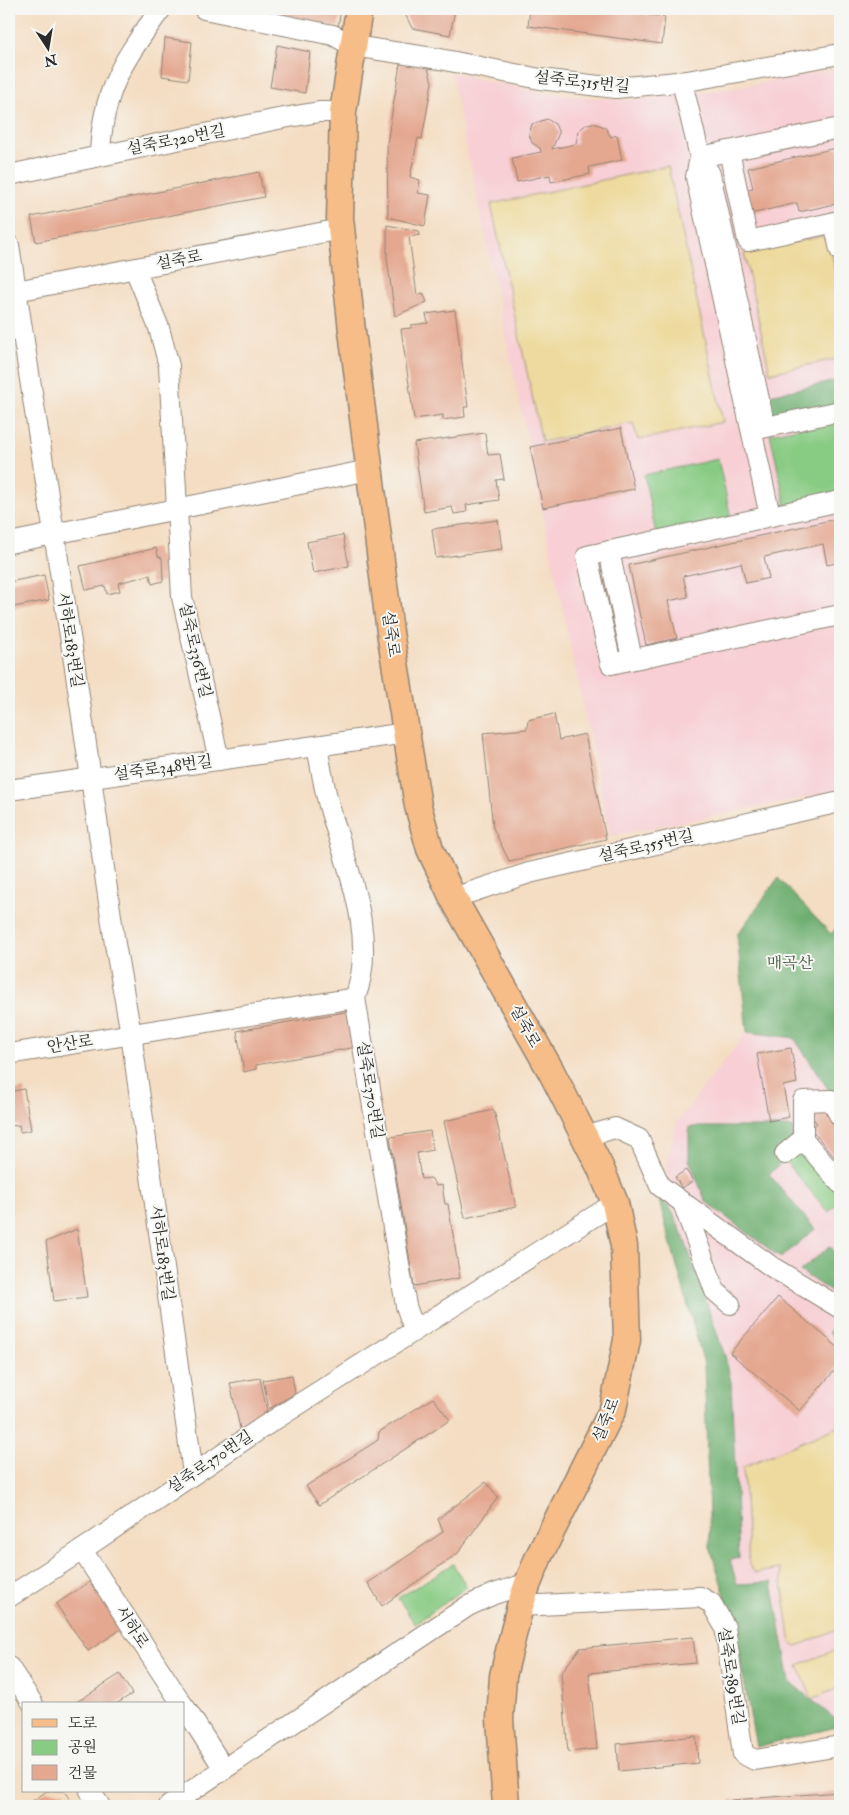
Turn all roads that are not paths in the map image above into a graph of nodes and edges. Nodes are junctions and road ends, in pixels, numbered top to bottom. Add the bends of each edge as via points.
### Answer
1 (161, 9) edge
2 (204, 9) edge
3 (359, 9) edge
4 (353, 46) junction
5 (840, 54) edge
6 (682, 82) junction
7 (343, 112) junction
8 (840, 128) edge
9 (729, 151) junction
10 (100, 155) junction
11 (700, 157) junction
12 (9, 174) edge
13 (837, 222) edge
14 (341, 228) junction
15 (9, 245) edge
16 (840, 250) edge
17 (135, 269) junction
18 (16, 291) junction
19 (840, 411) edge
20 (758, 429) junction
21 (369, 470) junction
22 (840, 501) edge
23 (176, 509) junction
24 (770, 516) junction
25 (54, 534) junction
26 (9, 543) edge
27 (840, 615) edge
28 (406, 733) junction
29 (317, 746) junction
30 (219, 760) junction
31 (90, 779) junction
32 (9, 790) edge
33 (840, 802) edge
34 (454, 898) junction
35 (355, 998) junction
36 (131, 1034) junction
37 (9, 1054) edge
38 (840, 1116) edge
39 (585, 1136) junction
40 (803, 1139) junction
41 (784, 1154) dead end
42 (840, 1183) edge
43 (614, 1203) junction
44 (682, 1203) junction
45 (730, 1304) dead end
46 (840, 1308) edge
47 (414, 1329) junction
48 (193, 1473) junction
49 (82, 1550) junction
50 (524, 1594) junction
51 (9, 1597) edge
52 (9, 1666) edge
53 (32, 1702) edge
54 (181, 1702) edge
55 (185, 1708) edge
56 (840, 1746) edge
57 (224, 1769) junction
58 (91, 1792) edge
59 (100, 1806) edge
60 (169, 1806) edge
61 (506, 1806) edge

1 - 10 street via 132,50 108,94
2 - 4 street via 333,35
3 - 4 main road, 설죽로
4 - 6 street, 설죽로315번길 via 584,85 616,88
4 - 7 main road, 설죽로
5 - 6 street, 설죽로315번길
6 - 11 street
7 - 10 street, 설죽로320번길 via 319,112
7 - 14 main road, 설죽로
8 - 9 street
9 - 11 street
9 - 13 street via 748,241
10 - 12 street, 설죽로320번길
11 - 20 street via 696,177
13 - 16 street
14 - 17 street, 설죽로
14 - 21 main road, 설죽로
15 - 18 street, 서하로183번길
17 - 18 street, 설죽로
17 - 23 street, 설죽로336번길 via 159,328 169,366
18 - 25 street, 서하로183번길
19 - 20 street
20 - 24 street
21 - 23 street
21 - 28 main road, 설죽로
22 - 24 street
23 - 25 street
23 - 30 street, 설죽로336번길 via 185,617
24 - 27 street via 587,556 611,664
25 - 26 street
25 - 31 street, 서하로183번길
28 - 29 street, 설죽로348번길
28 - 34 main road, 설죽로 via 418,806 430,849
29 - 30 street, 설죽로348번길
29 - 35 street via 326,793 355,889 363,960
30 - 31 street, 설죽로348번길
31 - 32 street, 설죽로348번길
31 - 36 street, 서하로183번길
33 - 34 street, 설죽로355번길 via 529,873
34 - 39 main road, 설죽로
35 - 36 street
35 - 47 street, 설죽로370번길 via 406,1306
36 - 37 street, 안산로
36 - 48 street, 서하로183번길
38 - 40 street via 831,1100 802,1101
39 - 43 main road, 설죽로
39 - 44 street via 615,1128 638,1139 660,1186
40 - 41 street
40 - 42 street
43 - 47 street, 설죽로370번길
43 - 50 main road, 설죽로 via 624,1246 627,1303 627,1340 622,1371 604,1430 539,1556
44 - 45 street via 715,1292
44 - 46 street via 772,1268
47 - 48 street, 설죽로370번길
48 - 49 street, 설죽로370번길
49 - 51 street, 설죽로370번길
49 - 54 street, 서하로
50 - 56 street, 설죽로389번길 via 700,1597 711,1603 725,1626 743,1754 755,1760
50 - 57 street via 494,1594 468,1606
50 - 61 main road, 설죽로 via 500,1699
52 - 53 street
55 - 57 street, 서하로
57 - 60 street
58 - 59 street

